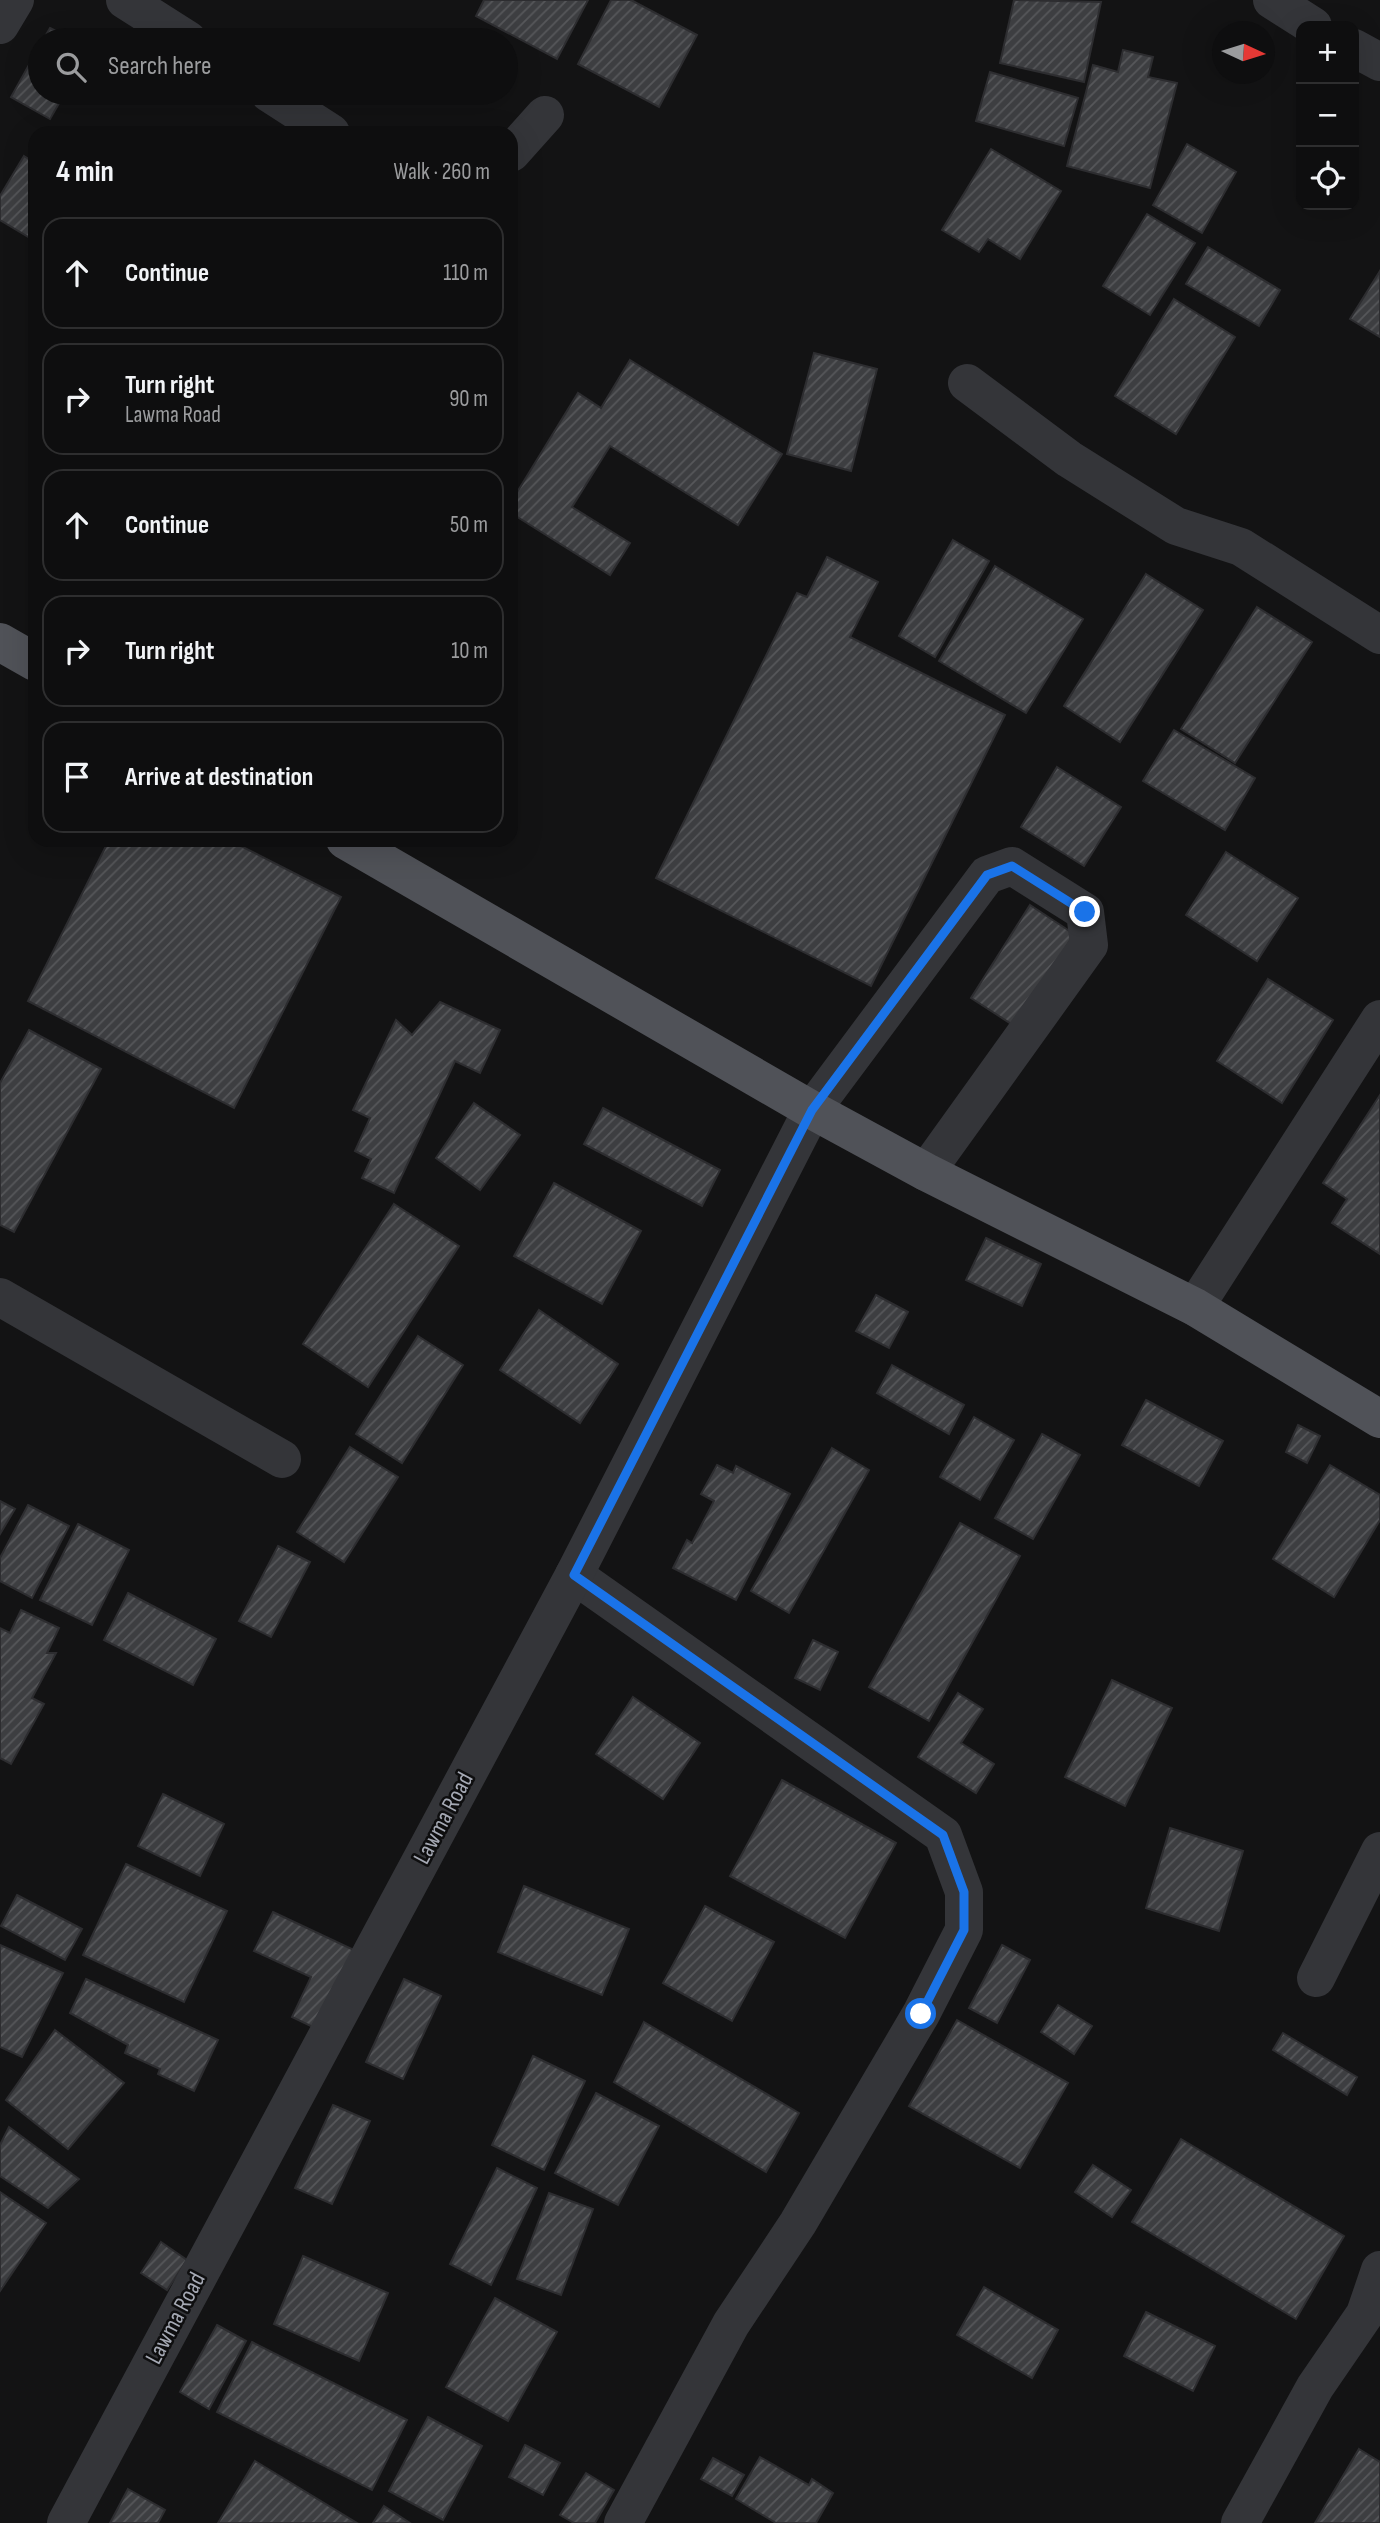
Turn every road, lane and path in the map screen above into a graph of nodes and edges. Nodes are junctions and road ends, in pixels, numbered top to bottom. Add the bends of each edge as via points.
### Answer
1 (15, 0) edge
2 (125, 0) edge
3 (1272, 0) edge
4 (1305, 21) edge
5 (0, 25) edge
6 (169, 28) edge
7 (1359, 51) edge
8 (1380, 62) edge
9 (288, 105) edge
10 (545, 115) dead end
11 (320, 126) edge
12 (518, 145) edge
13 (967, 383) dead end
14 (1380, 635) edge
15 (0, 642) edge
16 (28, 658) edge
17 (357, 847) edge
18 (1380, 1020) edge
19 (812, 1110) junction
20 (926, 1172) junction
21 (0, 1297) edge
22 (1195, 1307) junction
23 (1380, 1419) edge
24 (282, 1459) dead end
25 (574, 1575) junction
26 (1380, 1851) edge
27 (1316, 1978) dead end
28 (1380, 2270) edge
29 (66, 2523) edge
30 (623, 2523) edge
31 (1240, 2523) edge

1 - 5 street
2 - 6 street
3 - 4 street
7 - 8 street
9 - 11 street
10 - 12 street
13 - 14 street via 1069,459 1176,526 1241,547
15 - 16 main road
17 - 19 main road
18 - 22 street
19 - 20 main road
19 - 20 street, Lawma Road via 987,875 1012,866 1085,912 1089,945
19 - 25 street, Lawma Road
20 - 22 main road
21 - 24 street
22 - 23 main road
25 - 29 street, Lawma Road
25 - 30 street via 943,1835 964,1892 964,1930 921,2014 798,2223 732,2324
26 - 27 street
28 - 31 street via 1365,2314 1315,2387

